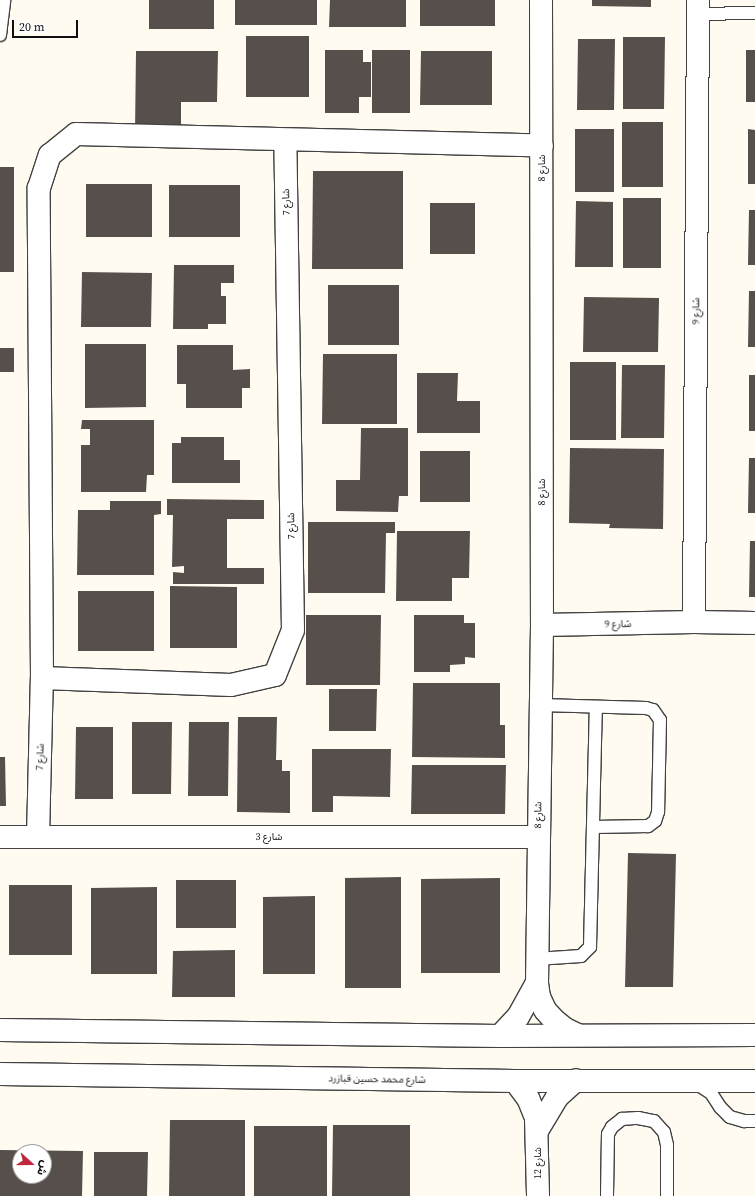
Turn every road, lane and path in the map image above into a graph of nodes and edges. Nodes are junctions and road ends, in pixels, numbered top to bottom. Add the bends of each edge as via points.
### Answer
1 (4, 0) edge
2 (541, 0) edge
3 (697, 7) edge
4 (755, 13) edge
5 (0, 35) edge
6 (286, 140) junction
7 (542, 145) junction
8 (694, 622) junction
9 (755, 623) edge
10 (542, 625) junction
11 (42, 678) junction
12 (540, 705) junction
13 (596, 707) junction
14 (594, 826) junction
15 (0, 837) edge
16 (38, 837) junction
17 (538, 837) junction
18 (536, 959) junction
19 (536, 983) junction
20 (0, 1030) edge
21 (578, 1035) junction
22 (755, 1035) edge
23 (500, 1036) junction
24 (0, 1074) edge
25 (576, 1080) junction
26 (515, 1081) junction
27 (689, 1081) junction
28 (755, 1081) edge
29 (755, 1121) edge
30 (538, 1129) junction
31 (538, 1196) edge
32 (607, 1196) edge
33 (667, 1196) edge

1 - 5 lane
2 - 7 street, شارع 8
3 - 4 lane
3 - 8 street, شارع 9
6 - 7 street, شارع 7
6 - 11 street, شارع 7 via 76,134 50,155 39,188
6 - 11 street, شارع 7 via 293,630 275,675 231,685
7 - 10 street, شارع 8
8 - 9 street, شارع 9
8 - 10 street, شارع 9
10 - 12 street, شارع 8
11 - 16 street, شارع 7
12 - 13 lane
12 - 17 street, شارع 8
13 - 14 lane
13 - 14 lane via 646,708 653,710 660,720 658,812 655,821 648,826
14 - 18 lane via 590,947 581,956
15 - 16 street, شارع 3
16 - 17 street, شارع 3
17 - 18 street, شارع 8
18 - 19 street, شارع 8
19 - 21 street, شارع 8 via 545,1010 565,1029
19 - 23 street, شارع 8 via 518,1017
20 - 23 street
21 - 22 street
21 - 23 street
24 - 26 street, شارع محمد حسين قبازرد
25 - 26 street, شارع محمد حسين قبازرد
25 - 27 street, شارع محمد حسين قبازرد
25 - 30 street via 557,1097
26 - 30 street, شارع 12 via 531,1102
27 - 28 street, شارع محمد حسين قبازرد
27 - 29 lane via 697,1083 711,1093 730,1117
30 - 31 street, شارع 12
32 - 33 lane via 608,1134 622,1119 638,1118 654,1121 664,1132 667,1145

